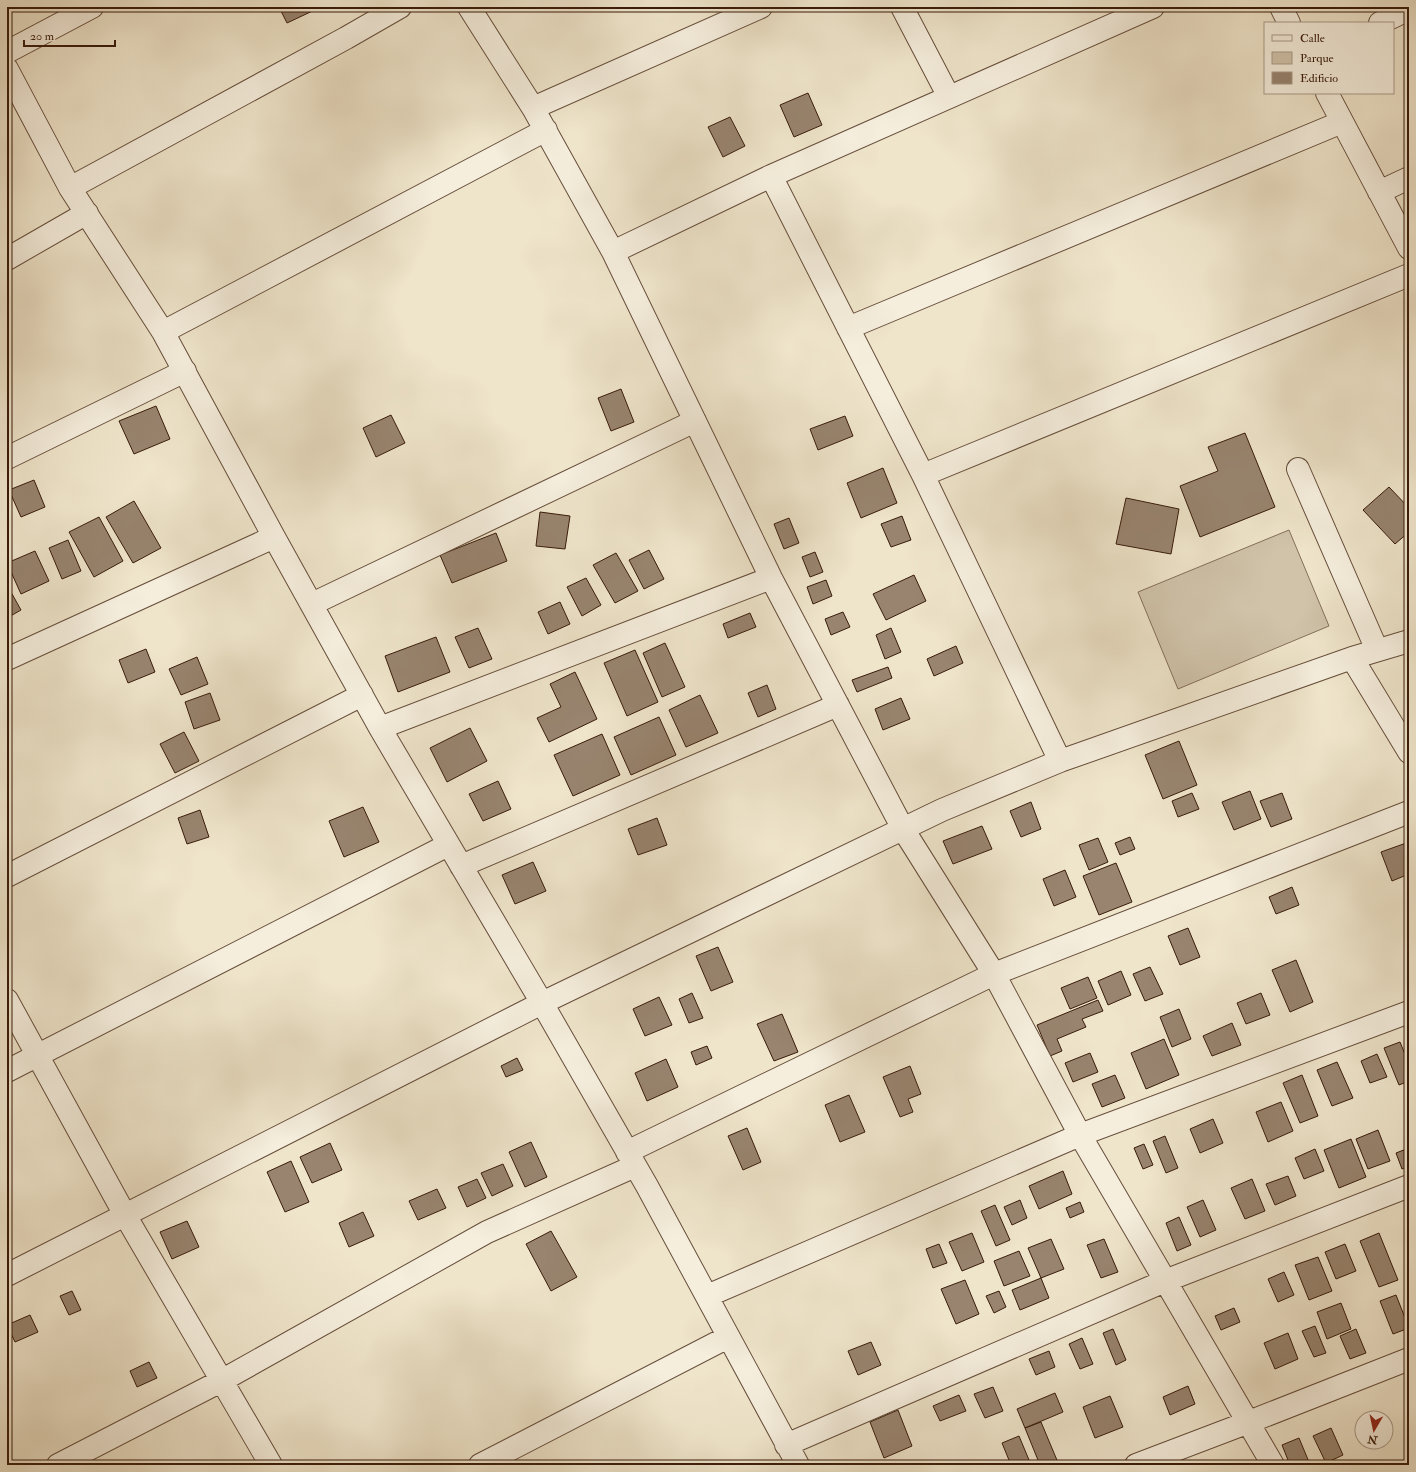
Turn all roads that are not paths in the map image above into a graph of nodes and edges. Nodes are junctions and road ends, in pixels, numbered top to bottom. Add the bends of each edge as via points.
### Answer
1 (92, 7) edge
2 (400, 7) edge
3 (469, 7) edge
4 (761, 7) edge
5 (902, 7) edge
6 (1153, 7) edge
7 (1281, 7) edge
8 (1409, 9) edge
9 (1289, 22) edge
10 (1382, 22) edge
11 (7, 52) edge
12 (7, 69) edge
13 (1328, 94) edge
14 (950, 97) junction
15 (533, 108) junction
16 (1342, 122) junction
17 (546, 130) junction
18 (771, 176) junction
19 (1409, 178) edge
20 (70, 188) junction
21 (1379, 192) junction
22 (87, 213) junction
23 (1409, 248) edge
24 (613, 252) junction
25 (7, 259) edge
26 (1409, 275) edge
27 (848, 328) junction
28 (163, 332) junction
29 (185, 371) junction
30 (695, 421) junction
31 (7, 458) edge
32 (1298, 469) dead end
33 (924, 475) junction
34 (274, 537) junction
35 (771, 578) junction
36 (312, 604) junction
37 (1409, 642) edge
38 (1377, 650) junction
39 (1352, 658) junction
40 (7, 659) edge
41 (362, 695) junction
42 (838, 705) junction
43 (380, 728) junction
44 (1409, 752) edge
45 (1060, 761) junction
46 (1409, 812) edge
47 (903, 829) junction
48 (448, 844) junction
49 (461, 866) junction
50 (7, 876) edge
51 (994, 974) junction
52 (7, 1000) edge
53 (542, 1003) junction
54 (1409, 1012) edge
55 (37, 1056) junction
56 (7, 1071) edge
57 (1080, 1135) junction
58 (631, 1159) junction
59 (1409, 1186) edge
60 (124, 1215) junction
61 (7, 1275) edge
62 (1165, 1281) junction
63 (707, 1296) junction
64 (728, 1338) junction
65 (1409, 1359) edge
66 (222, 1381) junction
67 (1249, 1422) junction
68 (786, 1445) junction
69 (58, 1465) edge
70 (271, 1465) edge
71 (480, 1465) edge
72 (798, 1465) edge
73 (1136, 1465) edge
74 (1273, 1465) edge

1 - 11 street
2 - 20 street
3 - 15 street
4 - 15 street
5 - 14 street
6 - 14 street
7 - 9 street
8 - 10 street
12 - 20 street
13 - 16 street
14 - 18 street
15 - 17 street
16 - 21 street
16 - 27 street
17 - 24 street
17 - 28 street
18 - 24 street
18 - 27 street
19 - 21 street
20 - 22 street
21 - 23 street
22 - 25 street
22 - 28 street
24 - 30 street
26 - 33 street
27 - 33 street
28 - 29 street
29 - 31 street
29 - 34 street
30 - 35 street
30 - 36 street
32 - 38 street
33 - 45 street
34 - 36 street
34 - 40 street
35 - 42 street
35 - 43 street
36 - 41 street
37 - 38 street
38 - 39 street
39 - 44 street
39 - 45 street
41 - 43 street
41 - 50 street
42 - 47 street
42 - 49 street
43 - 48 street
45 - 47 street
46 - 51 street
47 - 51 street
47 - 53 street
48 - 49 street
48 - 55 street
49 - 53 street
51 - 57 street
51 - 58 street
52 - 55 street
53 - 58 street
53 - 60 street
54 - 57 street
55 - 56 street
55 - 60 street
57 - 62 street
57 - 63 street
58 - 63 street
58 - 66 street via 487,1232
59 - 62 street
60 - 61 street
60 - 66 street
62 - 67 street
62 - 68 street
63 - 64 street
64 - 68 street
64 - 71 street
65 - 67 street
66 - 69 street
66 - 70 street
67 - 73 street
67 - 74 street
68 - 72 street

